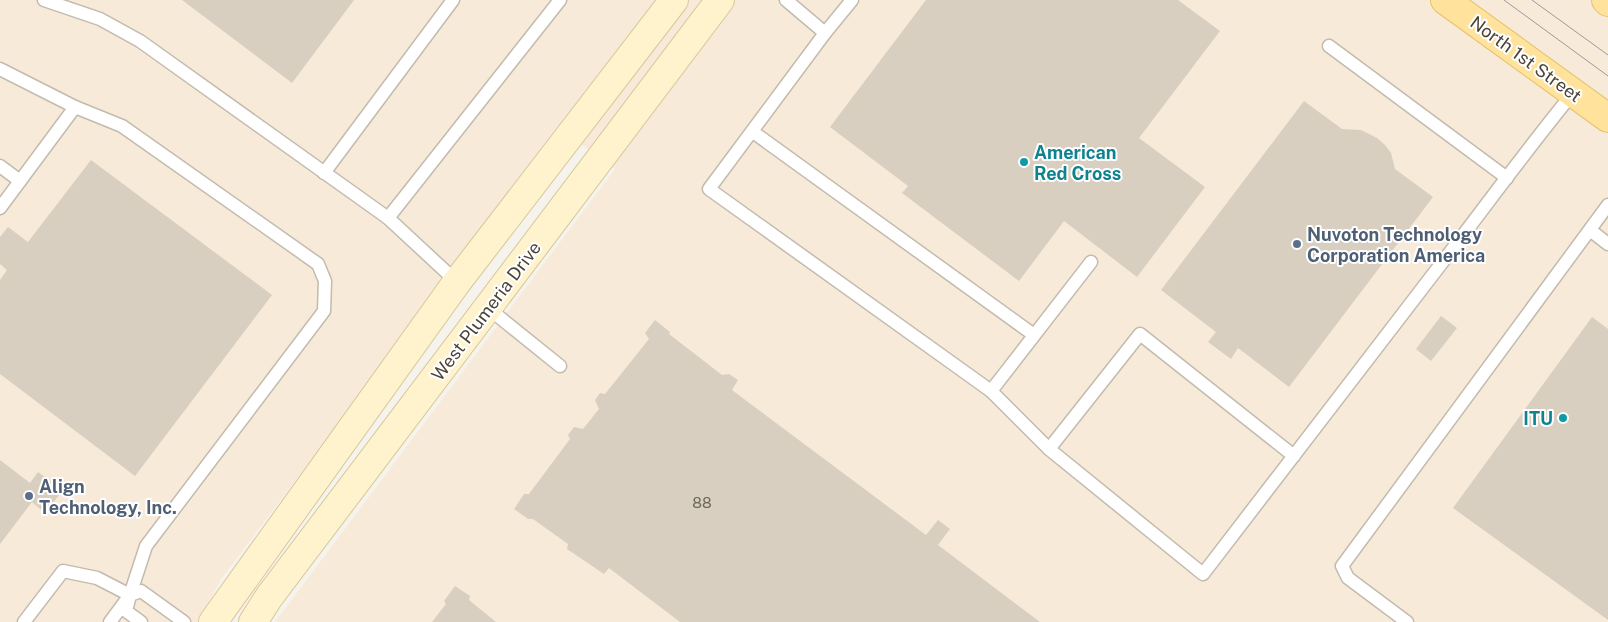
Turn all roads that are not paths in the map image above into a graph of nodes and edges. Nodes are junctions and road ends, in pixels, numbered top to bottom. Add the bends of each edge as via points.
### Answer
1 (44, 0) edge
2 (453, 0) edge
3 (560, 0) edge
4 (674, 0) edge
5 (720, 0) edge
6 (786, 0) edge
7 (852, 0) edge
8 (1444, 0) edge
9 (825, 33) junction
10 (1329, 46) dead end
11 (0, 69) edge
12 (1573, 93) junction
13 (75, 107) junction
14 (1608, 118) edge
15 (753, 132) junction
16 (0, 166) edge
17 (324, 173) junction
18 (1507, 178) junction
19 (20, 181) junction
20 (1608, 205) edge
21 (0, 208) edge
22 (388, 218) junction
23 (1590, 230) junction
24 (1608, 244) edge
25 (1091, 262) dead end
26 (457, 282) junction
27 (488, 308) junction
28 (1034, 335) junction
29 (560, 366) dead end
30 (991, 391) junction
31 (1049, 449) junction
32 (1294, 456) junction
33 (130, 594) junction
34 (24, 622) edge
35 (110, 622) edge
36 (141, 622) edge
37 (184, 622) edge
38 (213, 622) edge
39 (252, 622) edge
40 (1407, 622) edge

1 - 17 lane via 100,19 140,41
2 - 17 lane
3 - 22 lane
4 - 26 street
5 - 27 street, West Plumeria Drive
6 - 9 lane
7 - 9 lane
8 - 12 main road, North 1st Street
9 - 15 lane
10 - 18 lane
11 - 13 lane
12 - 14 main road, North 1st Street
12 - 18 lane
13 - 19 lane
13 - 33 lane via 122,126 318,264 325,281 324,311 146,546
15 - 28 lane
15 - 30 lane via 709,189
16 - 19 lane
17 - 22 lane
18 - 32 lane
19 - 21 lane
20 - 23 lane
22 - 26 lane
23 - 24 lane
23 - 40 lane via 1342,566 1348,578
25 - 28 lane
26 - 27 street
26 - 38 street
27 - 29 lane
27 - 39 street, West Plumeria Drive
28 - 30 lane
30 - 31 lane
31 - 32 lane via 1140,334
31 - 32 lane via 1203,574
33 - 34 lane via 97,578 63,571
33 - 35 lane
33 - 36 lane via 126,611
33 - 37 lane via 141,591

